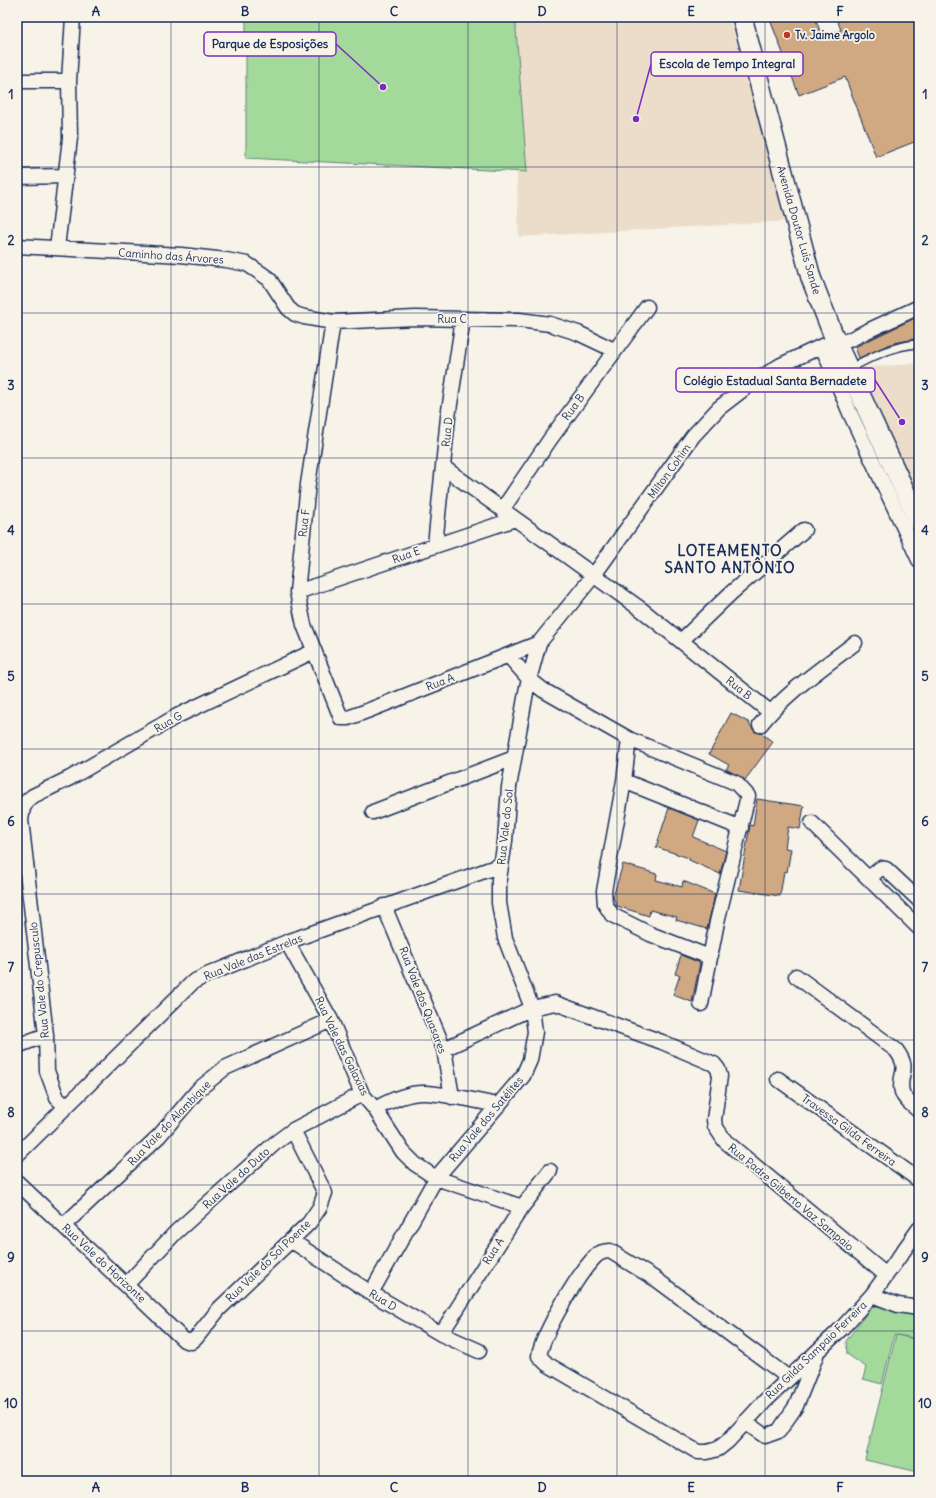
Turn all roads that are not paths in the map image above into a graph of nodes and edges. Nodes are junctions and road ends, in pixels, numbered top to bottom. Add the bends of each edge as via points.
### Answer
1 (73, 17) edge
2 (742, 17) edge
3 (17, 81) edge
4 (69, 81) junction
5 (66, 176) junction
6 (17, 177) edge
7 (17, 246) edge
8 (57, 248) junction
9 (647, 307) dead end
10 (919, 307) edge
11 (288, 308) joint
12 (463, 319) junction
13 (333, 322) junction
14 (829, 344) junction
15 (919, 344) edge
16 (614, 350) junction
17 (849, 369) junction
18 (443, 467) junction
19 (502, 510) junction
20 (515, 519) junction
21 (919, 522) edge
22 (804, 530) dead end
23 (435, 545) junction
24 (919, 560) edge
25 (594, 575) junction
26 (297, 592) junction
27 (681, 641) junction
28 (539, 643) junction
29 (855, 643) dead end
30 (314, 651) junction
31 (508, 655) junction
32 (529, 679) junction
33 (770, 712) junction
34 (341, 718) joint
35 (760, 725) dead end
36 (629, 739) junction
37 (514, 758) junction
38 (624, 781) junction
39 (26, 801) joint
40 (373, 812) dead end
41 (812, 823) dead end
42 (741, 828) junction
43 (501, 865) junction
44 (869, 878) junction
45 (919, 900) edge
46 (384, 906) junction
47 (919, 928) edge
48 (287, 942) junction
49 (711, 955) junction
50 (796, 976) dead end
51 (701, 1004) dead end
52 (532, 1008) junction
53 (331, 1020) junction
54 (46, 1035) junction
55 (17, 1046) edge
56 (444, 1049) junction
57 (778, 1080) dead end
58 (362, 1094) junction
59 (452, 1098) junction
60 (499, 1105) junction
61 (66, 1107) junction
62 (376, 1109) junction
63 (919, 1111) edge
64 (293, 1130) junction
65 (17, 1155) edge
66 (550, 1171) dead end
67 (436, 1178) junction
68 (919, 1180) edge
69 (17, 1182) edge
70 (522, 1207) junction
71 (64, 1225) junction
72 (919, 1229) edge
73 (292, 1241) junction
74 (886, 1275) junction
75 (127, 1284) junction
76 (371, 1293) junction
77 (872, 1295) junction
78 (919, 1308) edge
79 (441, 1334) junction
80 (191, 1342) joint
81 (479, 1351) dead end
82 (818, 1352) junction
83 (789, 1378) junction
84 (745, 1422) junction

1 - 4 street
2 - 14 street, Avenida Doutor Luís Sande
3 - 4 street
4 - 5 street via 70,138
5 - 6 street
5 - 8 street
7 - 8 street, Caminho das Árvores
8 - 11 street, Caminho das Árvores via 181,254 247,264 269,279
9 - 16 street, Rua B
10 - 14 street, Milton Cohim via 858,336
11 - 13 street, Rua C via 304,317
12 - 13 street, Rua C via 415,318
12 - 16 street, Rua C via 519,320 550,324 578,333
12 - 18 street, Rua D
13 - 26 street, Rua F via 308,484
14 - 17 street, Avenida Doutor Luís Sande
14 - 24 street via 850,413
14 - 25 street, Milton Cohim via 781,365 719,408 693,436
15 - 17 lane via 888,350
16 - 19 street, Rua B
17 - 21 street, Avenida Doutor Luís Sande
18 - 19 street, Rua B
18 - 23 street, Rua D
19 - 20 street, Rua B
20 - 23 street, Rua E
20 - 25 street, Rua B
22 - 27 street via 731,593
23 - 26 street, Rua E
25 - 27 street, Rua B
25 - 28 street, Milton Cohim
26 - 30 street, Rua F via 304,625
27 - 33 street, Rua B
28 - 31 street, Rua A
28 - 32 street, Rua Vale do Sol
29 - 33 street
30 - 34 street, Rua F
30 - 39 street, Rua G via 177,716
31 - 32 street
31 - 34 street, Rua A via 368,711
32 - 36 street via 543,690
32 - 37 street, Rua Vale do Sol
33 - 35 street
36 - 38 street
36 - 42 street via 741,787 748,796
37 - 40 street
37 - 43 street, Rua Vale do Sol
38 - 42 street
38 - 49 street via 604,891 608,911 650,934 707,956
39 - 54 street, Rua Vale do Crepusculo via 21,820
41 - 44 street
42 - 49 street
43 - 46 street, Rua Vale das Estrelas
43 - 52 street, Rua Vale do Sol via 499,903 505,938
44 - 45 street via 881,868 886,869
44 - 47 street
46 - 48 street, Rua Vale das Estrelas
46 - 56 street, Rua Vale dos Quasares
48 - 53 street, Rua Vale das Galaxias
48 - 61 street, Rua Vale das Estrelas via 194,982
49 - 51 street
50 - 63 street via 896,1050 904,1062 902,1092
52 - 56 street, Rua Padre Gilberto Vaz Sampaio
52 - 60 street, Rua Vale dos Satélites via 535,1032 530,1060 523,1076
52 - 74 street, Rua Padre Gilberto Vaz Sampaio via 555,1003 714,1064 720,1076 715,1126 725,1142
53 - 58 street, Rua Vale das Galaxias
53 - 71 street, Rua Vale do Alambique via 225,1068 199,1089 159,1136
54 - 55 street
54 - 61 street, Rua Vale do Crepusculo via 47,1071 57,1098
56 - 59 street, Rua Vale dos Quasares
57 - 68 street, Travessa Gilda Ferreira
58 - 62 street, Rua Vale das Galaxias
58 - 64 street, Rua Vale do Duto
59 - 60 street
59 - 62 street via 424,1093 387,1102
60 - 67 street, Rua Vale dos Satélites
61 - 65 street, Rua Vale das Estrelas
62 - 67 street, Rua Vale das Galaxias via 403,1152
64 - 73 street, Rua Vale do Sol Poente via 325,1193 320,1207 309,1223
64 - 75 street, Rua Vale do Duto via 176,1232
66 - 70 street, Rua A
67 - 70 street
67 - 76 street
69 - 71 street, Rua Vale do Horizonte
70 - 79 street, Rua A
71 - 75 street, Rua Vale do Horizonte
72 - 74 street, Rua Gilda Sampaio Ferreira
73 - 76 street, Rua D
73 - 80 street, Rua Vale do Sol Poente via 219,1309
74 - 77 street, Rua Gilda Sampaio Ferreira
75 - 80 street, Rua Vale do Horizonte via 184,1340
76 - 79 street, Rua D
77 - 78 street via 898,1306
77 - 82 street, Rua Gilda Sampaio Ferreira
79 - 81 street, Rua D
82 - 83 street, Rua Gilda Sampaio Ferreira
82 - 84 street via 796,1406 779,1430 764,1436
83 - 84 street, Rua Gilda Sampaio Ferreira
83 - 84 street, Rua Gilda Sampaio Ferreira via 657,1280 610,1251 596,1255 552,1323 540,1351 540,1358 698,1452 718,1449

